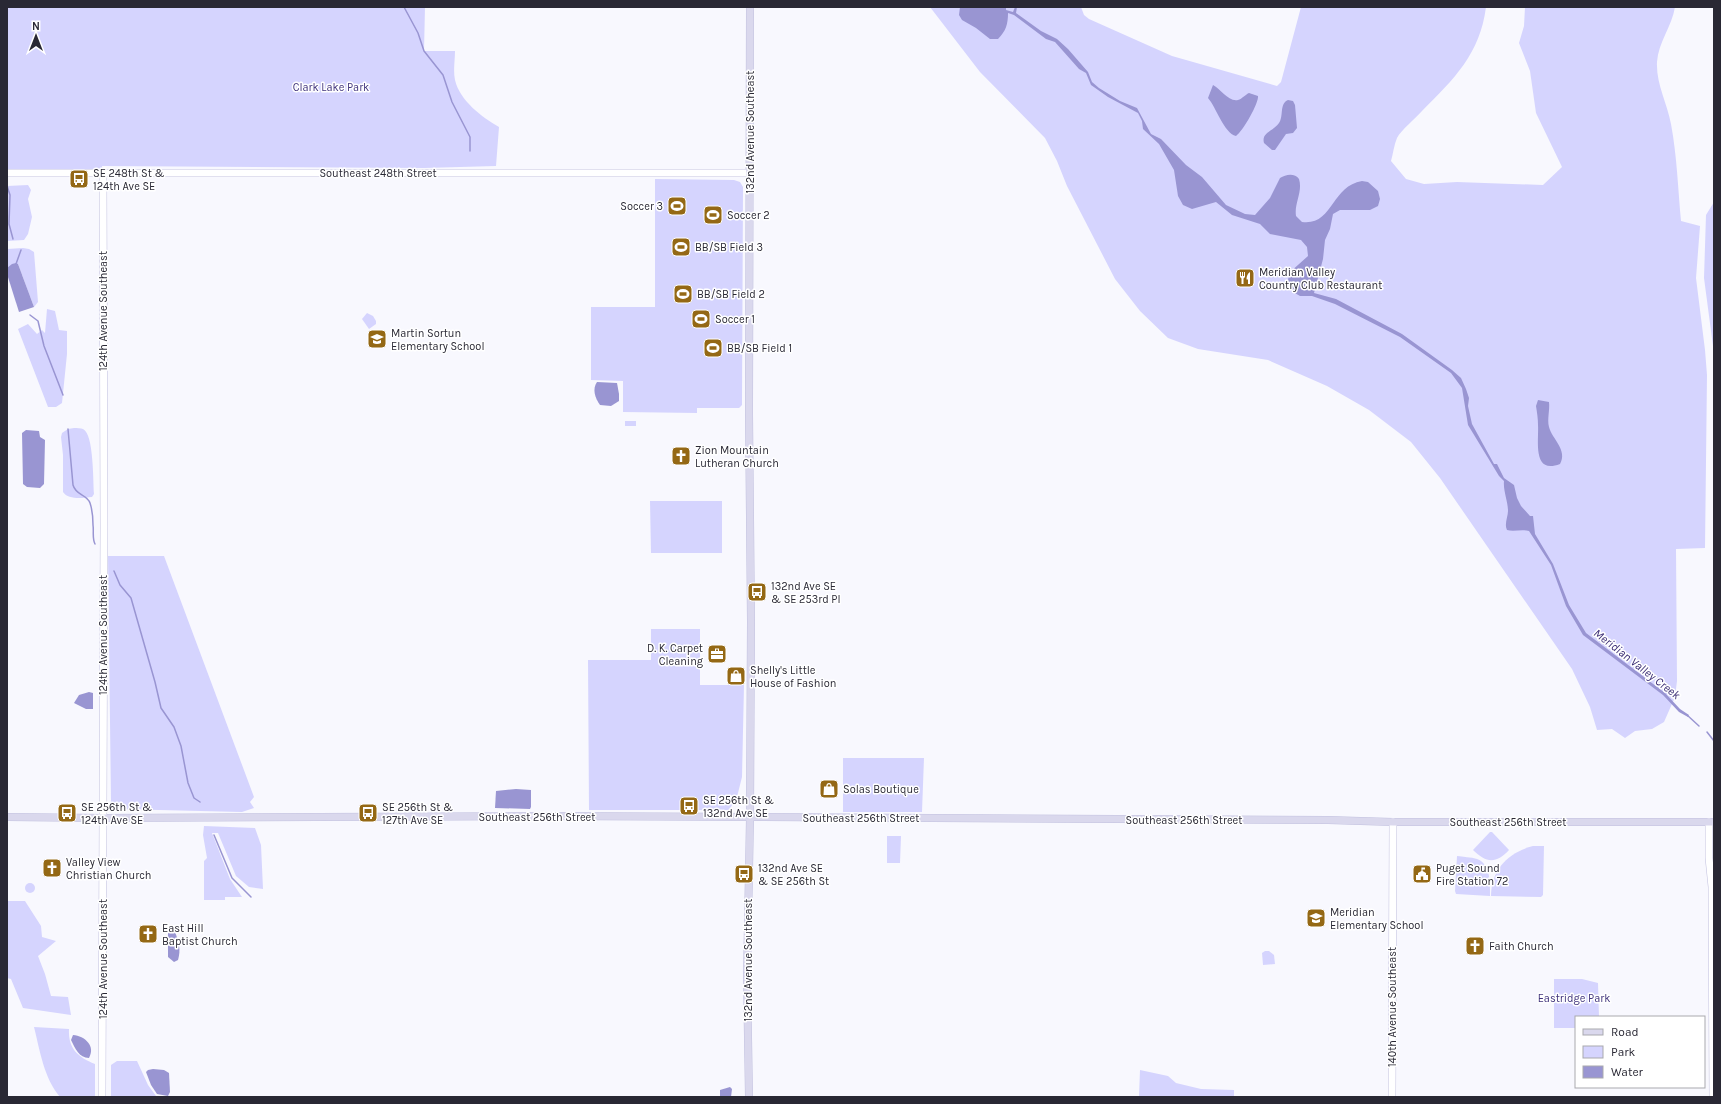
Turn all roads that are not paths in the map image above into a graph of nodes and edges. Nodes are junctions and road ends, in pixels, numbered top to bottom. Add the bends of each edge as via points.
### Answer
1 (750, 7) edge
2 (7, 173) edge
3 (103, 173) junction
4 (750, 173) junction
5 (7, 817) edge
6 (104, 818) junction
7 (750, 818) junction
8 (1393, 822) junction
9 (1712, 822) edge
10 (102, 1097) edge
11 (749, 1097) edge
12 (1392, 1097) edge
13 (1713, 1097) edge

1 - 4 main road, 132nd Avenue Southeast
2 - 3 street, Southeast 248th Street
3 - 4 street, Southeast 248th Street
3 - 6 street, 124th Avenue Southeast
4 - 7 main road, 132nd Avenue Southeast
5 - 6 main road, Southeast 256th Street
6 - 7 main road, Southeast 256th Street
6 - 10 street, 124th Avenue Southeast
7 - 8 main road, Southeast 256th Street
7 - 11 main road, 132nd Avenue Southeast via 747,976
8 - 9 main road, Southeast 256th Street
8 - 12 street, 140th Avenue Southeast
9 - 13 street via 1709,858 1712,887

